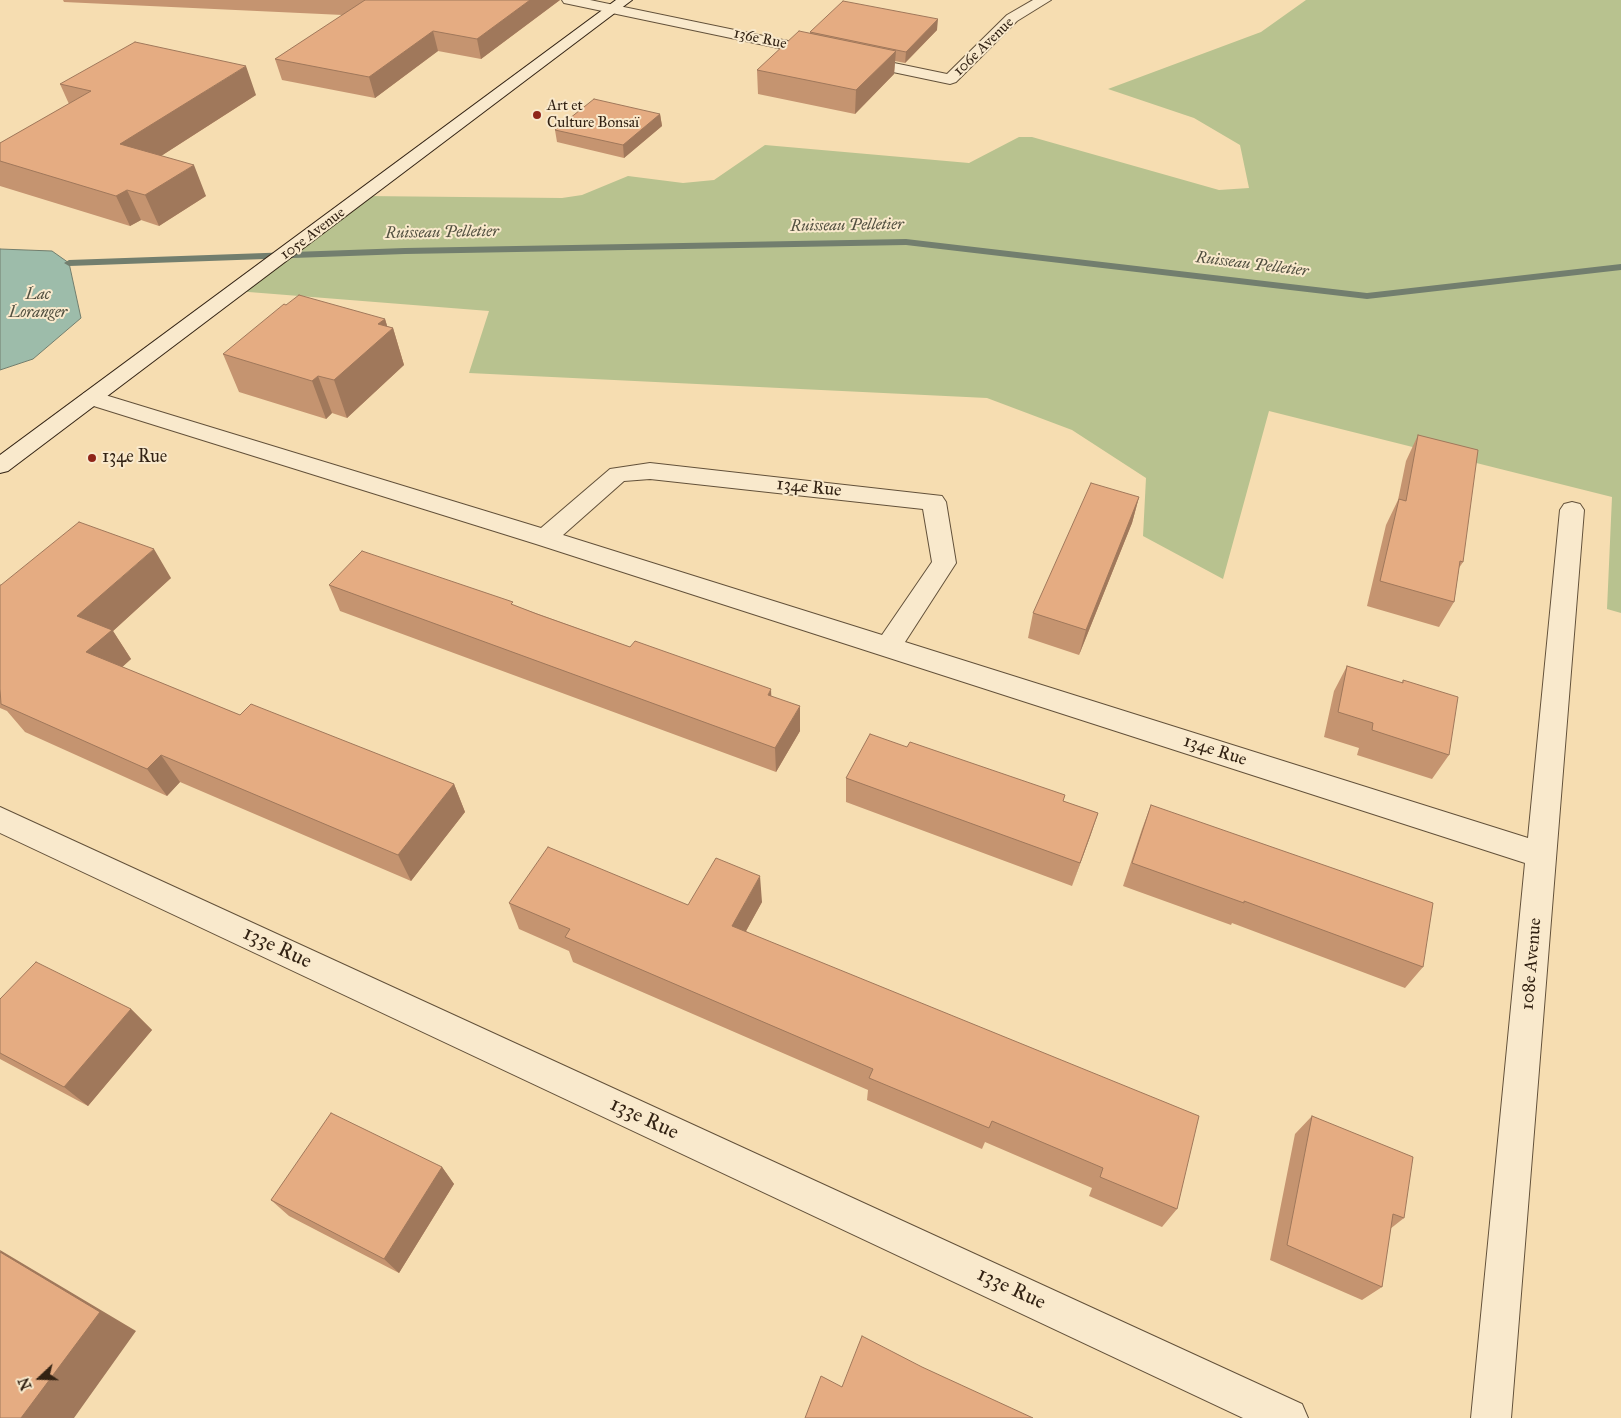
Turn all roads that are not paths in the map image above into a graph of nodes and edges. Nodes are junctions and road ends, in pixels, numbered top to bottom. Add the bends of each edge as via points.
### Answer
1 (569, 0) edge
2 (1044, 0) edge
3 (620, 4) edge
4 (950, 79) joint
5 (92, 398) junction
6 (0, 466) edge
7 (1572, 510) dead end
8 (545, 538) junction
9 (888, 647) junction
10 (0, 819) edge
11 (1542, 855) junction
12 (1288, 1418) edge
13 (1491, 1418) edge

1 - 3 street, 136e Rue
2 - 4 street, 106e Avenue via 1012,18
3 - 4 street, 136e Rue
3 - 5 street, 105e Avenue
5 - 6 street, 105e Avenue
5 - 8 street, 134e Rue
7 - 11 street, 108e Avenue
8 - 9 street, 134e Rue
8 - 9 street, 134e Rue via 618,474 650,471 934,502 944,563
9 - 11 street, 134e Rue
10 - 12 street, 133e Rue
11 - 13 street, 108e Avenue

